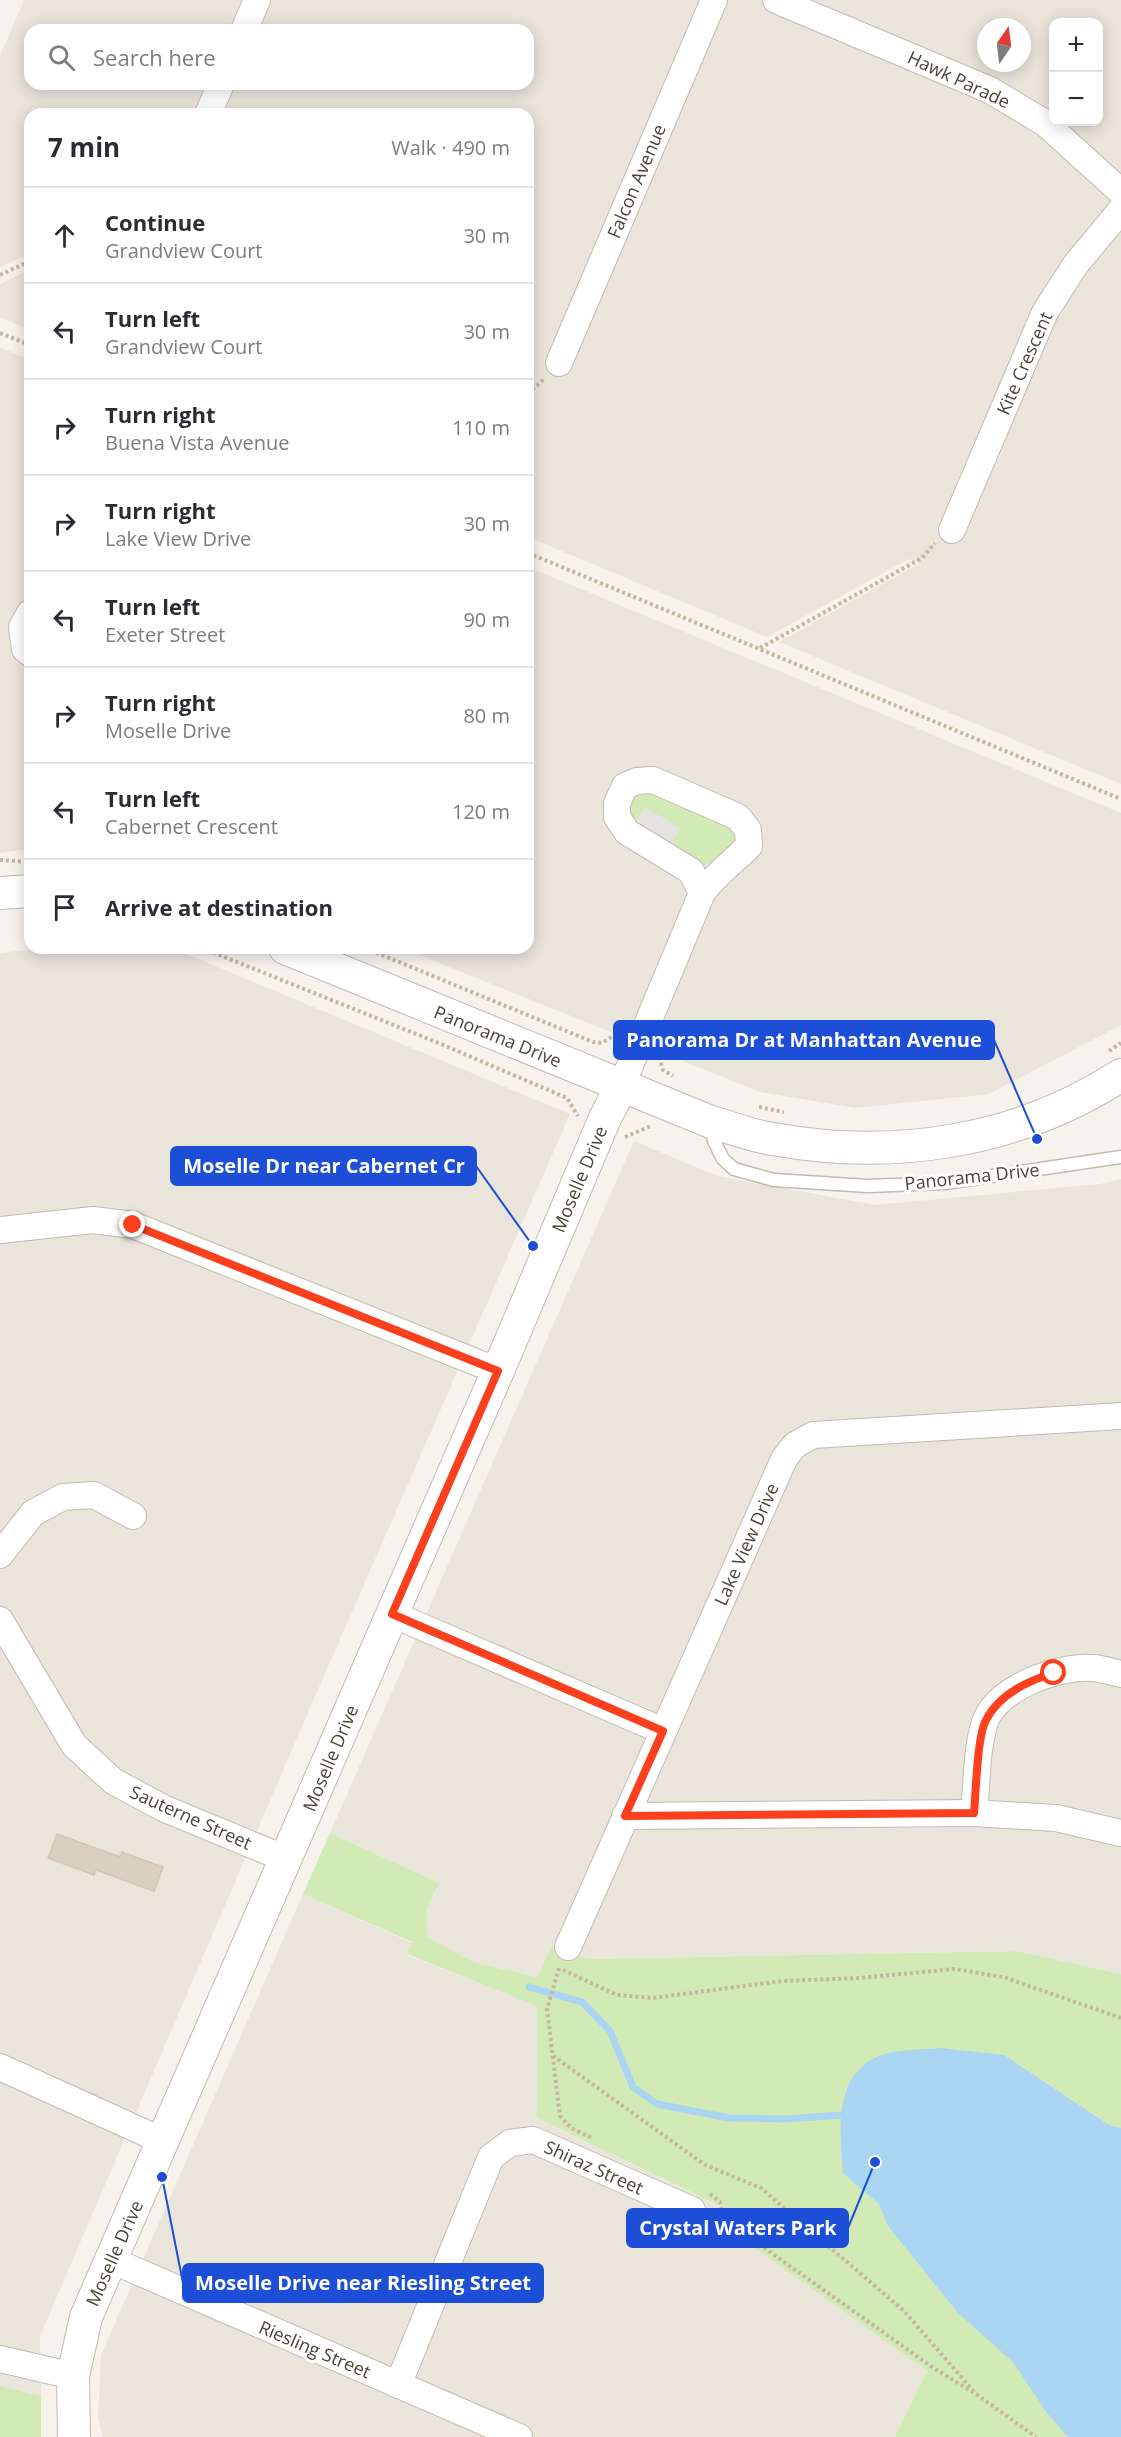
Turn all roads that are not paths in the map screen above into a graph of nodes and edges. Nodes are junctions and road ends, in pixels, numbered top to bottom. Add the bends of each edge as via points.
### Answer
1 (257, 0) edge
2 (714, 0) edge
3 (776, 0) edge
4 (247, 24) edge
5 (218, 90) edge
6 (211, 108) edge
7 (1121, 192) edge
8 (1121, 210) edge
9 (559, 363) dead end
10 (952, 531) road end
11 (24, 624) edge
12 (24, 638) edge
13 (24, 891) edge
14 (0, 893) edge
15 (702, 893) junction
16 (300, 954) edge
17 (1112, 1064) edge
18 (621, 1087) junction
19 (711, 1122) junction
20 (1121, 1157) edge
21 (0, 1230) edge
22 (498, 1371) junction
23 (1121, 1416) edge
24 (133, 1515) dead end
25 (0, 1555) edge
26 (392, 1614) junction
27 (0, 1620) edge
28 (1121, 1674) edge
29 (663, 1731) junction
30 (974, 1813) junction
31 (625, 1816) junction
32 (1121, 1833) edge
33 (286, 1859) junction
34 (564, 1957) road end
35 (0, 2067) edge
36 (163, 2140) junction
37 (696, 2200) road end
38 (111, 2260) junction
39 (0, 2359) edge
40 (73, 2376) junction
41 (398, 2385) junction
42 (74, 2437) edge
43 (519, 2437) edge

1 - 4 street
2 - 9 street, Falcon Avenue
3 - 7 street, Hawk Parade via 990,90 1045,123
5 - 6 street
8 - 10 street, Kite Crescent via 1076,264 1045,312
11 - 12 street
13 - 14 street
15 - 15 street via 691,871 627,832 617,816 617,803 625,786 654,780 738,816 748,830 749,846
15 - 18 street
16 - 18 street, Panorama Drive
17 - 19 street, Panorama Drive via 1092,1094 1021,1125 946,1143 877,1149 833,1147 771,1139
18 - 19 street, Panorama Drive
18 - 22 street, Moselle Drive
19 - 20 lane, Panorama Drive via 714,1141 734,1169 774,1179 868,1186 945,1183
21 - 22 street via 93,1220 133,1225
22 - 26 street, Moselle Drive
23 - 29 street, Lake View Drive via 813,1436 795,1445 784,1459
24 - 25 street via 94,1495 63,1497 33,1513
26 - 29 street
26 - 33 street, Moselle Drive
27 - 33 street, Sauterne Street via 74,1744 113,1781 163,1808
28 - 30 street via 1093,1668 1054,1673 1026,1681 1001,1701 985,1721
29 - 31 street, Lake View Drive
30 - 31 street
30 - 32 street via 1056,1818
31 - 34 street, Lake View Drive
33 - 36 street, Moselle Drive
35 - 36 street
36 - 38 street, Moselle Drive
37 - 41 street, Shiraz Street via 533,2140 510,2143 491,2157
38 - 40 street, Moselle Drive via 86,2317
38 - 41 street, Riesling Street
39 - 40 street
40 - 42 street, Moselle Drive
41 - 43 street, Riesling Street

